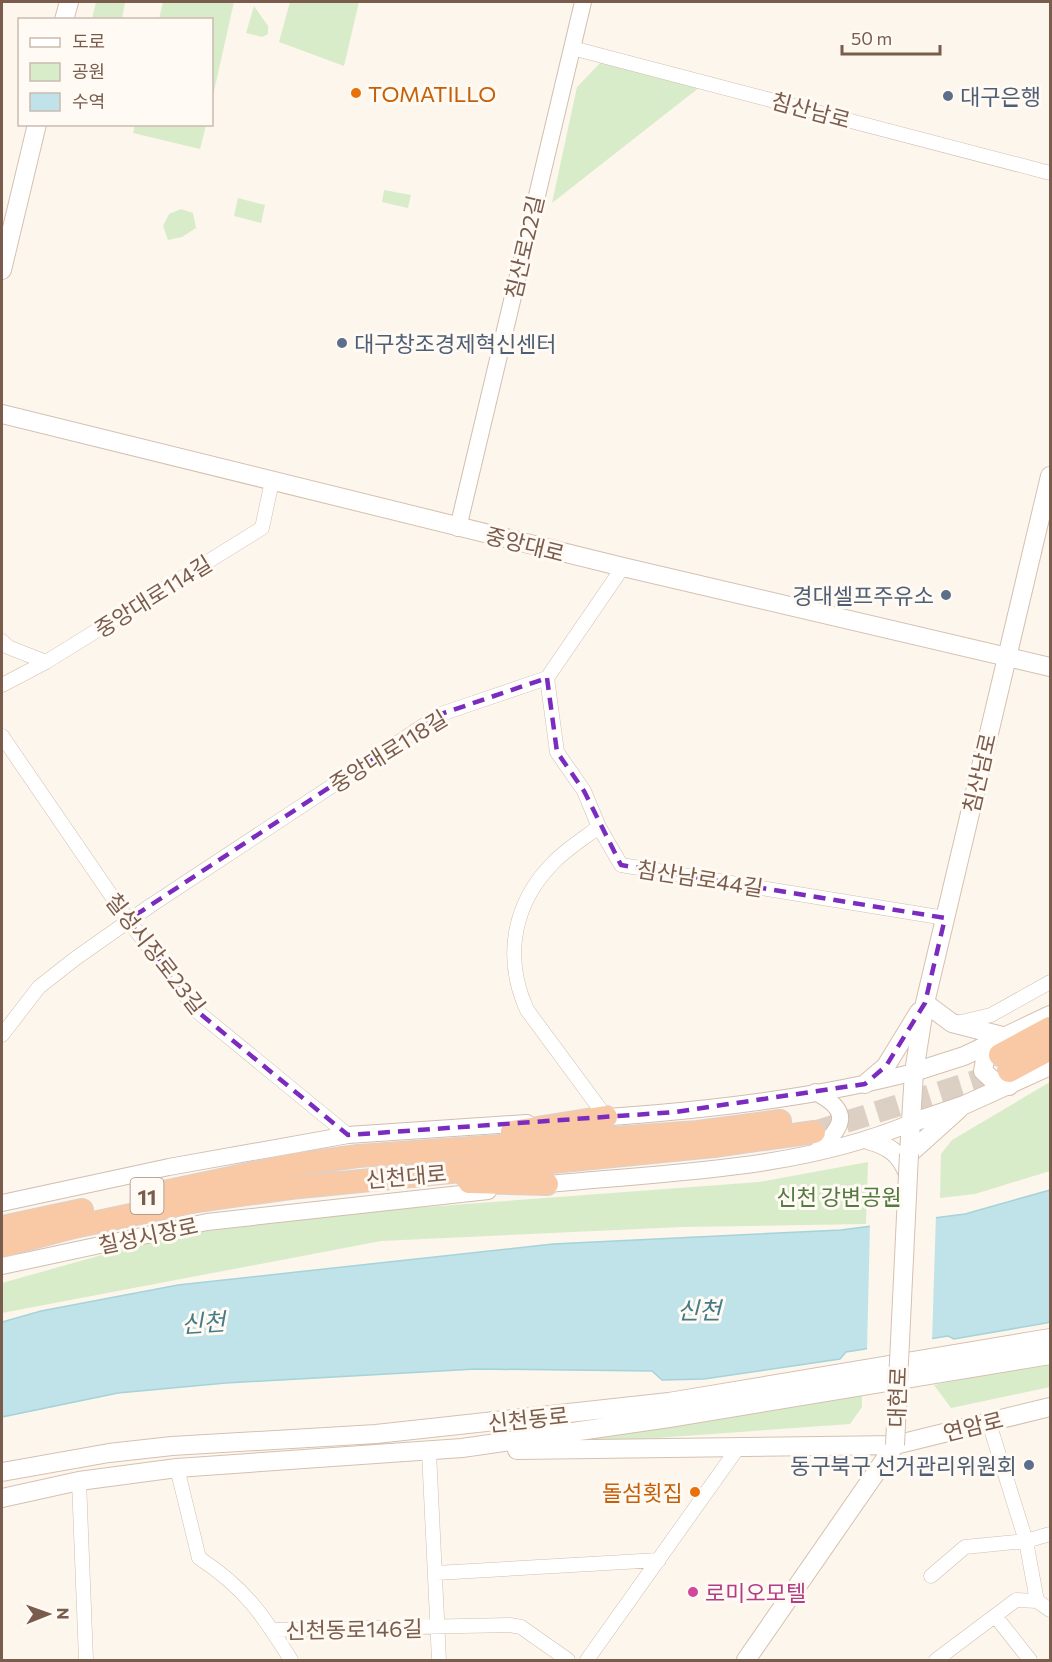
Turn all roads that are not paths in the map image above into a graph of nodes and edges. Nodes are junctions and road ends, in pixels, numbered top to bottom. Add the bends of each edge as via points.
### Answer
1 (69, 2) edge
2 (583, 2) edge
3 (65, 18) edge
4 (572, 48) junction
5 (37, 126) edge
6 (1050, 173) edge
7 (2, 270) edge
8 (2, 414) edge
9 (1050, 476) edge
10 (272, 481) junction
11 (458, 528) junction
12 (623, 567) junction
13 (2, 641) edge
14 (1007, 657) junction
15 (45, 662) junction
16 (1050, 667) edge
17 (547, 678) junction
18 (2, 685) edge
19 (2, 736) edge
20 (599, 827) junction
21 (945, 918) junction
22 (128, 921) junction
23 (1050, 982) edge
24 (925, 1003) junction
25 (1050, 1015) edge
26 (952, 1023) junction
27 (1050, 1028) edge
28 (2, 1035) edge
29 (1050, 1049) edge
30 (1006, 1062) junction
31 (1050, 1066) edge
32 (914, 1072) junction
33 (865, 1084) junction
34 (815, 1092) junction
35 (964, 1105) junction
36 (606, 1117) junction
37 (911, 1123) junction
38 (814, 1133) junction
39 (348, 1135) junction
40 (868, 1140) junction
41 (903, 1154) junction
42 (358, 1156) junction
43 (369, 1180) junction
44 (547, 1184) junction
45 (2, 1203) edge
46 (2, 1227) edge
47 (2, 1246) edge
48 (2, 1266) edge
49 (1050, 1338) edge
50 (1050, 1355) edge
51 (1050, 1407) edge
52 (989, 1423) junction
53 (740, 1445) junction
54 (895, 1445) junction
55 (429, 1452) junction
56 (177, 1468) junction
57 (2, 1472) edge
58 (79, 1481) junction
59 (2, 1498) edge
60 (1050, 1534) edge
61 (1026, 1540) junction
62 (659, 1560) junction
63 (436, 1573) junction
64 (931, 1576) dead end
65 (1037, 1601) junction
66 (1050, 1610) edge
67 (996, 1617) junction
68 (438, 1628) junction
69 (273, 1630) junction
70 (949, 1649) junction
71 (86, 1660) edge
72 (291, 1660) edge
73 (439, 1660) edge
74 (568, 1660) edge
75 (587, 1660) edge
76 (746, 1660) edge
77 (936, 1660) edge
78 (958, 1660) edge
79 (1030, 1660) edge

1 - 3 main road
2 - 4 street, 침산로22길
4 - 6 street, 침산남로
4 - 11 street, 침산로22길
5 - 7 main road
8 - 10 main road, 중앙대로
9 - 14 main road, 침산남로
10 - 11 main road, 중앙대로
10 - 15 street, 중앙대로114길 via 262,528
11 - 12 main road, 중앙대로
12 - 14 main road, 중앙대로
12 - 17 street
13 - 15 street
14 - 16 main road, 중앙대로
14 - 21 main road, 침산남로
15 - 18 street, 중앙대로114길
17 - 20 street, 침산남로44길 via 557,752 584,791
17 - 22 street, 중앙대로118길 via 441,714
19 - 22 street, 칠성시장로23길
20 - 21 street, 침산남로44길 via 621,865
20 - 36 street via 555,861 524,900 513,955 527,1010
21 - 24 main road, 침산남로
22 - 28 street via 39,987
22 - 39 street, 칠성시장로23길 via 198,1012
23 - 26 street via 991,1015
24 - 26 main road
24 - 32 main road, 침산남로
24 - 33 main road via 886,1066
25 - 30 main road
26 - 30 main road
27 - 30 highway
29 - 30 highway
30 - 31 main road
30 - 32 main road via 964,1056
30 - 35 main road
32 - 33 street
32 - 37 main road, 침산남로
33 - 34 street
34 - 36 street via 675,1112
34 - 38 street via 832,1101 841,1117 838,1132
35 - 37 main road
35 - 41 main road
36 - 39 street
36 - 42 highway
37 - 40 street, 칠성시장로
37 - 41 main road, 대현로
38 - 40 street, 칠성시장로
38 - 42 highway, 신천대로 via 698,1132
38 - 43 highway, 신천대로
38 - 44 street, 칠성시장로 via 709,1172
39 - 45 street via 169,1167
40 - 41 main road
41 - 54 main road, 대현로, bridge via 908,1174
42 - 46 highway, 신천대로 / 11 via 292,1165
43 - 44 highway
43 - 47 highway, 신천대로 / 11 via 196,1201
44 - 48 street, 칠성시장로 via 207,1222
49 - 57 main road, 신천동로 via 657,1404 376,1434 172,1446
50 - 55 main road, 신천동로 via 669,1418
51 - 52 main road, 연암로
52 - 54 main road, 연암로
52 - 61 street
53 - 54 main road, 연암로
53 - 55 main road, 연암로
53 - 62 street
54 - 76 main road, 대현로
55 - 56 main road, 신천동로
55 - 63 street, 신천동로146길
56 - 58 main road, 신천동로
56 - 69 street, 신천동로146길 via 199,1558 251,1599
58 - 59 main road, 신천동로
58 - 71 street
60 - 61 street
61 - 64 street via 965,1547
61 - 65 street
62 - 63 street
62 - 75 street
63 - 68 street, 신천동로146길
65 - 66 street
65 - 67 street via 1016,1600
67 - 70 street
67 - 79 street
68 - 69 street, 신천동로146길
68 - 73 street, 신천동로146길
68 - 74 street, 신천동로146길 via 521,1627
69 - 72 street
70 - 77 street
70 - 78 street

